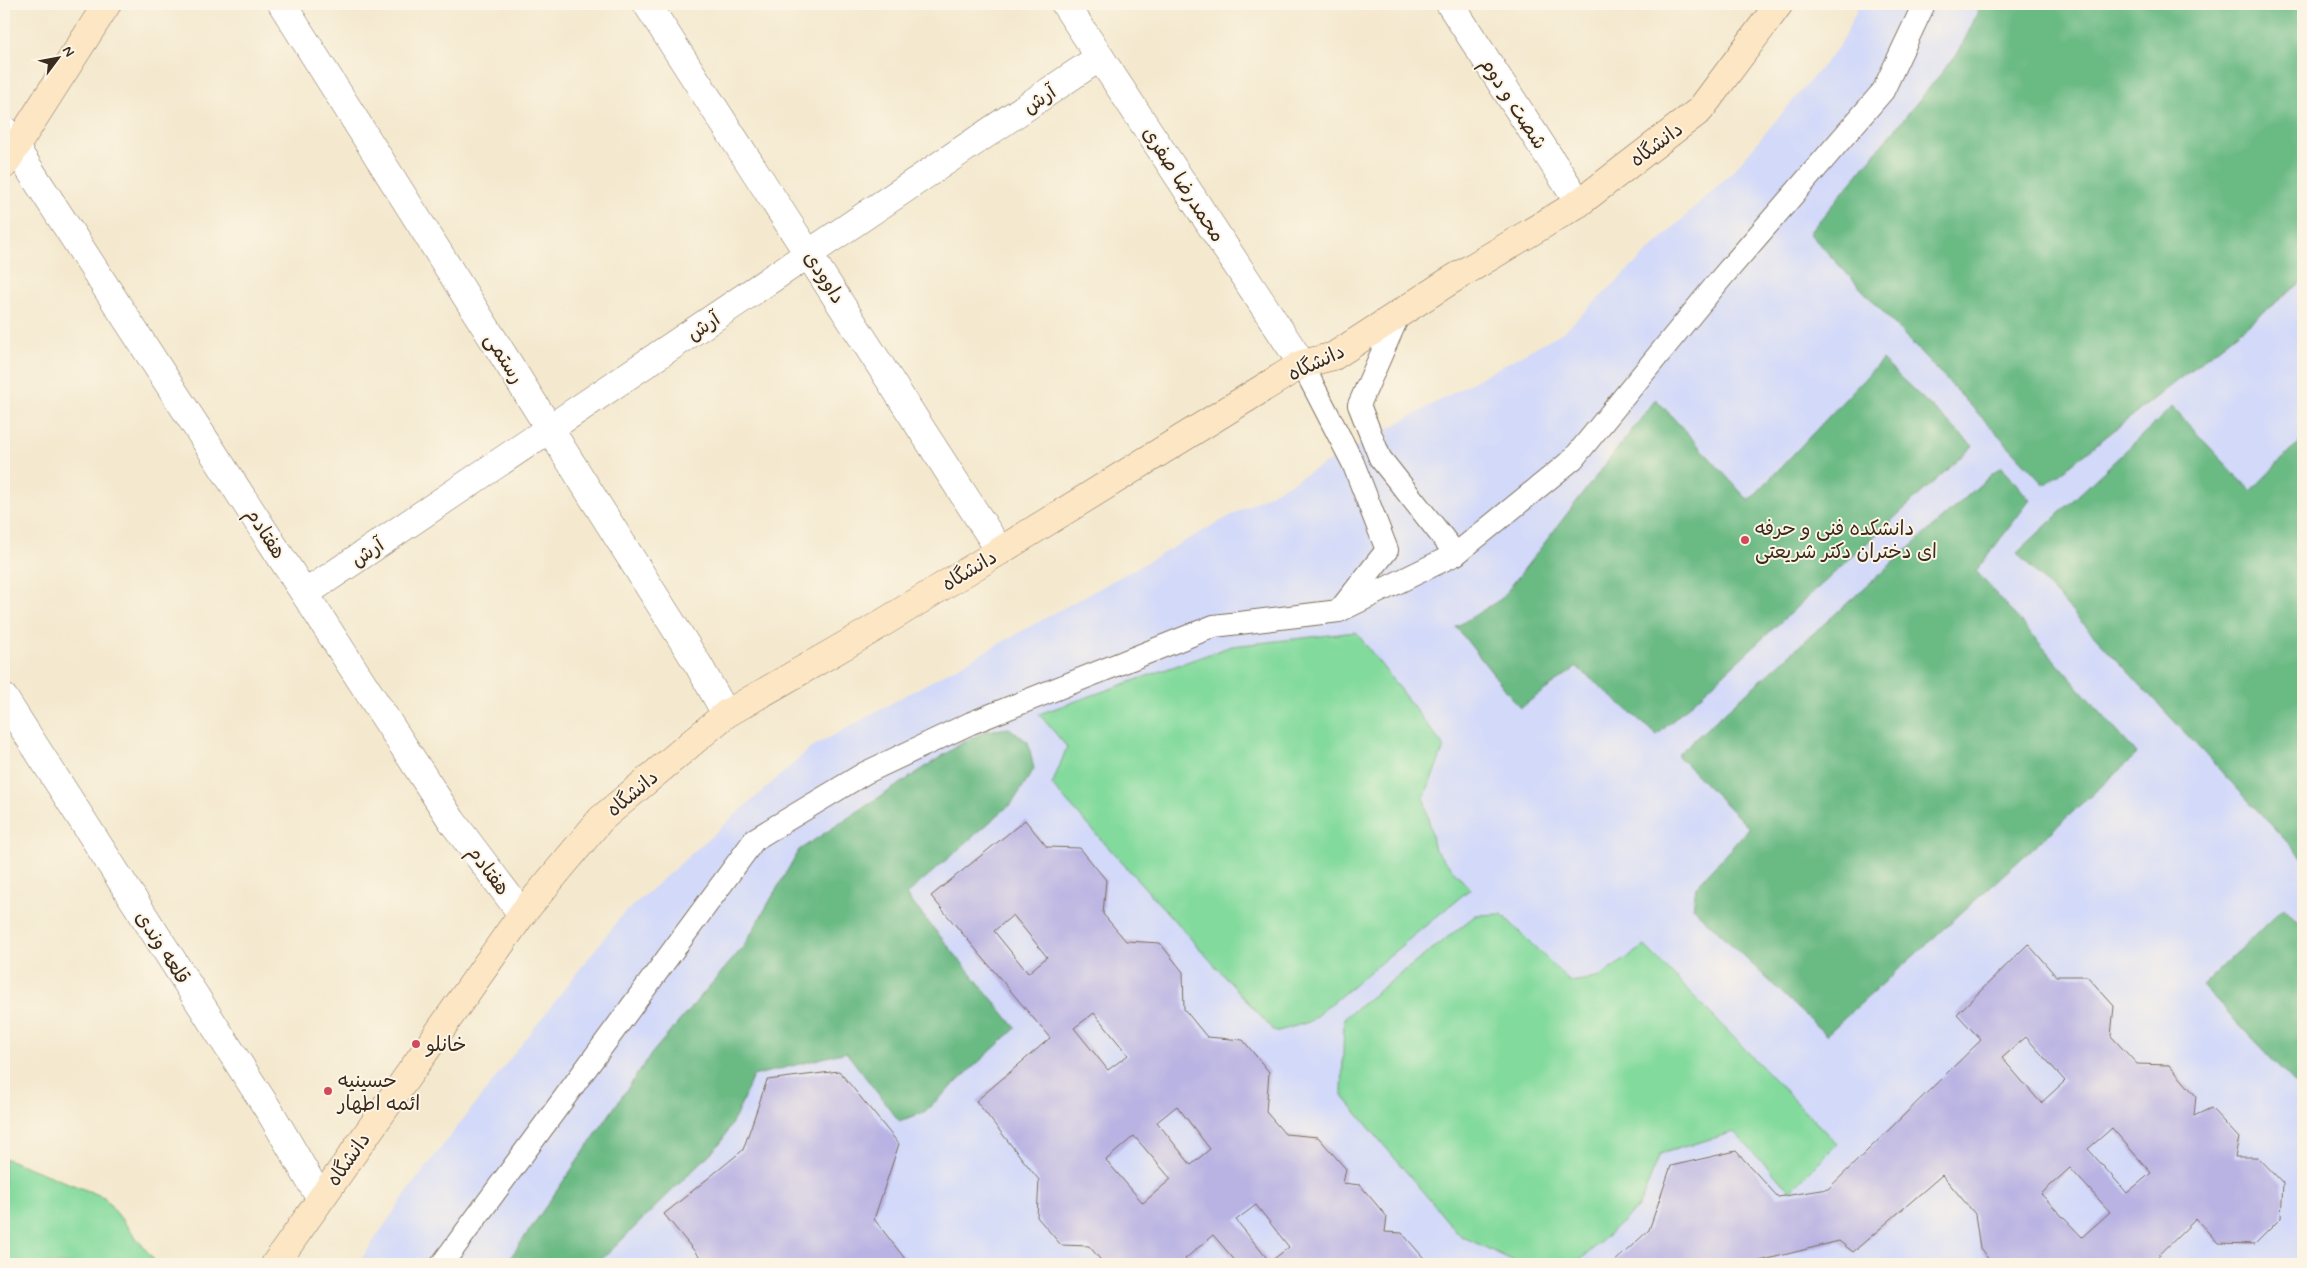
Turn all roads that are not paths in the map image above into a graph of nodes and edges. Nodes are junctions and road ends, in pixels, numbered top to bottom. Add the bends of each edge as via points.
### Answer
1 (107, 4) edge
2 (282, 4) edge
3 (647, 4) edge
4 (1065, 4) edge
5 (1450, 4) edge
6 (1779, 4) edge
7 (1924, 4) edge
8 (1100, 57) junction
9 (8, 148) edge
10 (1579, 203) junction
11 (810, 254) junction
12 (1399, 314) junction
13 (1302, 364) junction
14 (550, 429) junction
15 (1000, 551) junction
16 (1456, 554) junction
17 (306, 594) junction
18 (1339, 611) junction
19 (4, 698) edge
20 (726, 714) junction
21 (522, 914) junction
22 (320, 1198) junction
23 (275, 1264) edge
24 (442, 1264) edge

1 - 9 street
2 - 14 street, رستمی
3 - 11 street, داوودی
4 - 8 street, محمدرضا صفری
5 - 10 street, شصت و دوم
6 - 10 street, دانشگاه via 1700,110
7 - 16 lane via 1883,91 1723,276 1572,459
8 - 11 street, آرش
8 - 13 street, محمدرضا صفری
9 - 17 street, هفتادم
10 - 12 street, دانشگاه
11 - 14 street, آرش
11 - 15 street, داوودی
12 - 13 street, دانشگاه via 1334,356
12 - 16 lane via 1359,406 1380,458
13 - 15 street, دانشگاه
13 - 18 lane via 1353,464 1387,550
14 - 17 street, آرش
14 - 20 street, رستمی via 700,666
15 - 20 street, دانشگاه
16 - 18 lane
17 - 21 street, هفتادم via 452,821
18 - 24 lane via 1214,626 971,723 865,773 755,839
19 - 22 street, قلعه وندی via 273,1117
20 - 21 street, دانشگاه via 601,819
21 - 22 street, دانشگاه
22 - 23 street, دانشگاه

